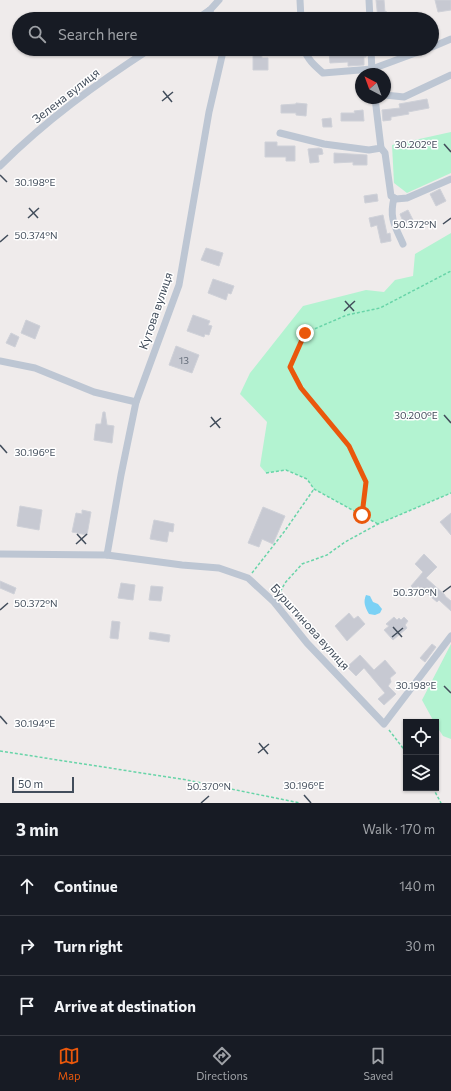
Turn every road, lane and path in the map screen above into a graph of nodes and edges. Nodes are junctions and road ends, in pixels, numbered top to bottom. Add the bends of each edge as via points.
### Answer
1 (219, 0) edge
2 (300, 0) edge
3 (369, 0) edge
4 (210, 10) joint
5 (207, 12) edge
6 (301, 12) edge
7 (370, 12) edge
8 (451, 40) edge
9 (439, 44) edge
10 (139, 56) edge
11 (222, 56) edge
12 (307, 56) edge
13 (371, 56) edge
14 (410, 56) edge
15 (372, 68) edge
16 (381, 68) edge
17 (355, 72) edge
18 (451, 75) edge
19 (391, 96) edge
20 (376, 104) edge
21 (280, 133) dead end
22 (381, 148) junction
23 (0, 166) edge
24 (451, 179) edge
25 (394, 198) junction
26 (402, 244) dead end
27 (451, 271) edge
28 (0, 362) edge
29 (136, 402) junction
30 (266, 473) dead end
31 (314, 489) junction
32 (451, 493) edge
33 (362, 515) junction
34 (378, 524) junction
35 (0, 554) edge
36 (106, 555) junction
37 (248, 578) junction
38 (274, 602) junction
39 (451, 636) edge
40 (384, 724) junction
41 (403, 748) edge
42 (0, 751) edge
43 (435, 791) edge
44 (300, 803) edge
45 (441, 803) edge

1 - 4 street
2 - 6 street
3 - 7 street
4 - 5 street
8 - 9 street
10 - 23 street, Зелена вулиця via 72,103
11 - 29 street, Кутова вулиця via 209,112 179,285
12 - 17 street via 323,73
13 - 15 street
14 - 16 street
18 - 19 street via 404,97
20 - 22 street
21 - 22 street via 337,146 369,150
22 - 25 street via 385,153 391,196
24 - 25 street via 407,198
25 - 26 street via 393,221
27 - 33 path via 380,308 347,315 305,333 290,367 301,388 349,446 366,482
28 - 29 street via 35,368 94,392
29 - 36 street, Кутова вулиця
30 - 31 path via 286,470 307,479
31 - 33 path
31 - 37 path
32 - 34 path
33 - 34 path
34 - 38 path via 327,555 302,564 285,583
35 - 36 street, Бурштинова вулиця
36 - 37 street, Бурштинова вулиця via 219,568
37 - 38 street, Бурштинова вулиця
38 - 40 street, Бурштинова вулиця via 307,643
39 - 40 street
40 - 41 path
42 - 44 path via 188,780
43 - 45 path

